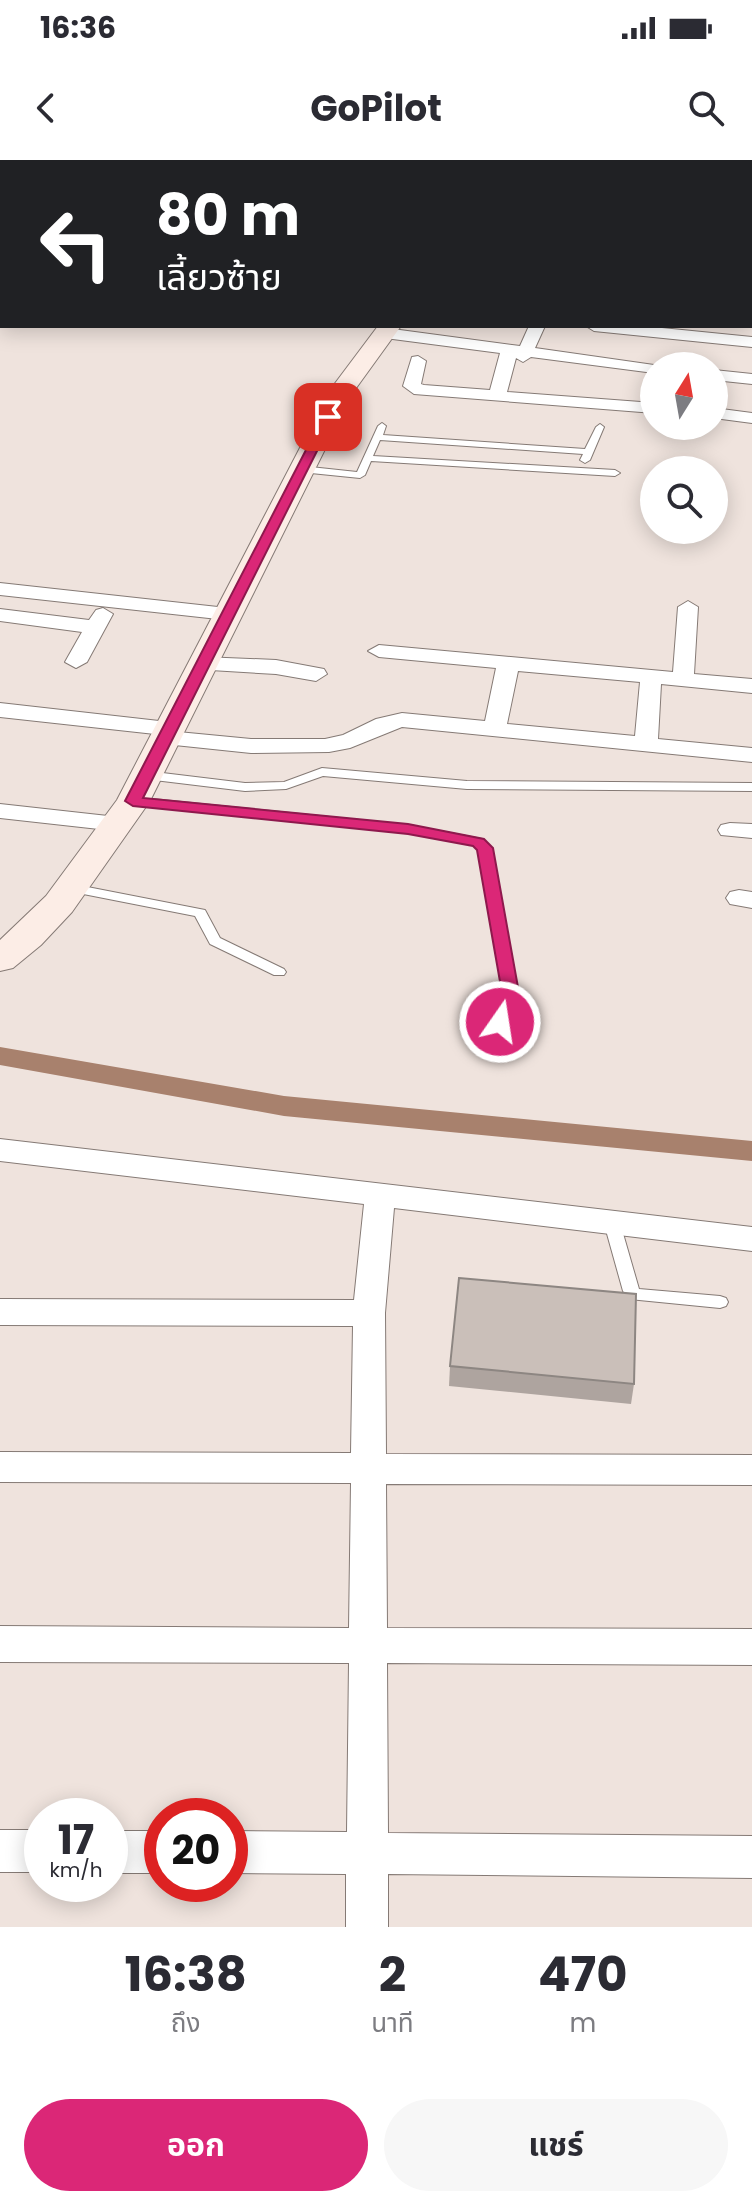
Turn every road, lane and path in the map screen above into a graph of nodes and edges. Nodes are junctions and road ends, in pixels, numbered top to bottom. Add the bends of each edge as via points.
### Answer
1 (536, 328) edge
2 (614, 328) edge
3 (384, 333) edge
4 (752, 342) edge
5 (517, 353) junction
6 (418, 361) dead end
7 (640, 366) edge
8 (752, 379) edge
9 (728, 390) edge
10 (497, 397) junction
11 (728, 401) edge
12 (640, 407) edge
13 (752, 418) edge
14 (382, 426) dead end
15 (600, 427) dead end
16 (377, 437) junction
17 (589, 452) junction
18 (367, 458) junction
19 (301, 469) junction
20 (580, 471) junction
21 (615, 473) dead end
22 (0, 589) edge
23 (110, 602) junction
24 (688, 607) dead end
25 (227, 614) junction
26 (0, 615) edge
27 (95, 627) junction
28 (379, 651) dead end
29 (76, 662) dead end
30 (202, 664) junction
31 (508, 664) junction
32 (316, 674) dead end
33 (651, 677) junction
34 (683, 680) junction
35 (752, 686) edge
36 (0, 710) edge
37 (169, 729) junction
38 (495, 729) junction
39 (646, 745) junction
40 (752, 755) edge
41 (752, 787) edge
42 (132, 800) junction
43 (0, 811) edge
44 (72, 888) junction
45 (0, 959) edge
46 (279, 972) dead end
47 (500, 1022) dead end
48 (0, 1150) edge
49 (380, 1197) junction
50 (612, 1223) junction
51 (752, 1239) edge
52 (720, 1302) dead end
53 (0, 1312) edge
54 (369, 1313) junction
55 (0, 1467) edge
56 (368, 1468) junction
57 (751, 1472) edge
58 (0, 1644) edge
59 (368, 1645) junction
60 (752, 1647) edge
61 (0, 1851) edge
62 (24, 1851) edge
63 (248, 1852) edge
64 (367, 1853) junction
65 (752, 1857) edge
66 (367, 1927) edge

1 - 5 street
2 - 4 street
3 - 5 street
3 - 19 street via 342,390
5 - 7 street
5 - 10 street
6 - 10 street via 415,388
8 - 9 street
10 - 12 street
11 - 13 street
14 - 16 lane
15 - 17 lane
16 - 17 lane
16 - 18 lane
17 - 20 lane
18 - 19 lane via 360,475
18 - 20 lane
19 - 25 street
20 - 21 lane
22 - 23 street
23 - 25 street
23 - 27 street
24 - 34 street
25 - 30 street
26 - 27 street
27 - 29 street
28 - 31 street
30 - 32 street
30 - 37 street
31 - 33 street
31 - 38 street
33 - 34 street
33 - 39 street
34 - 35 street
36 - 37 street
37 - 38 street via 280,749 338,745 391,720
37 - 42 street
38 - 39 street
39 - 40 street
41 - 42 lane via 467,785 322,772 286,785
42 - 43 street
42 - 44 street
42 - 47 lane via 408,829 478,842 485,848 511,993
44 - 45 street
44 - 46 lane via 200,913 215,941
48 - 49 street
49 - 50 street
49 - 54 street
50 - 51 street
50 - 52 lane via 635,1295
53 - 54 street
54 - 56 street
55 - 56 street
56 - 57 street
56 - 59 street
58 - 59 street
59 - 60 street
59 - 64 street
61 - 62 street
63 - 64 street
64 - 65 street
64 - 66 street

